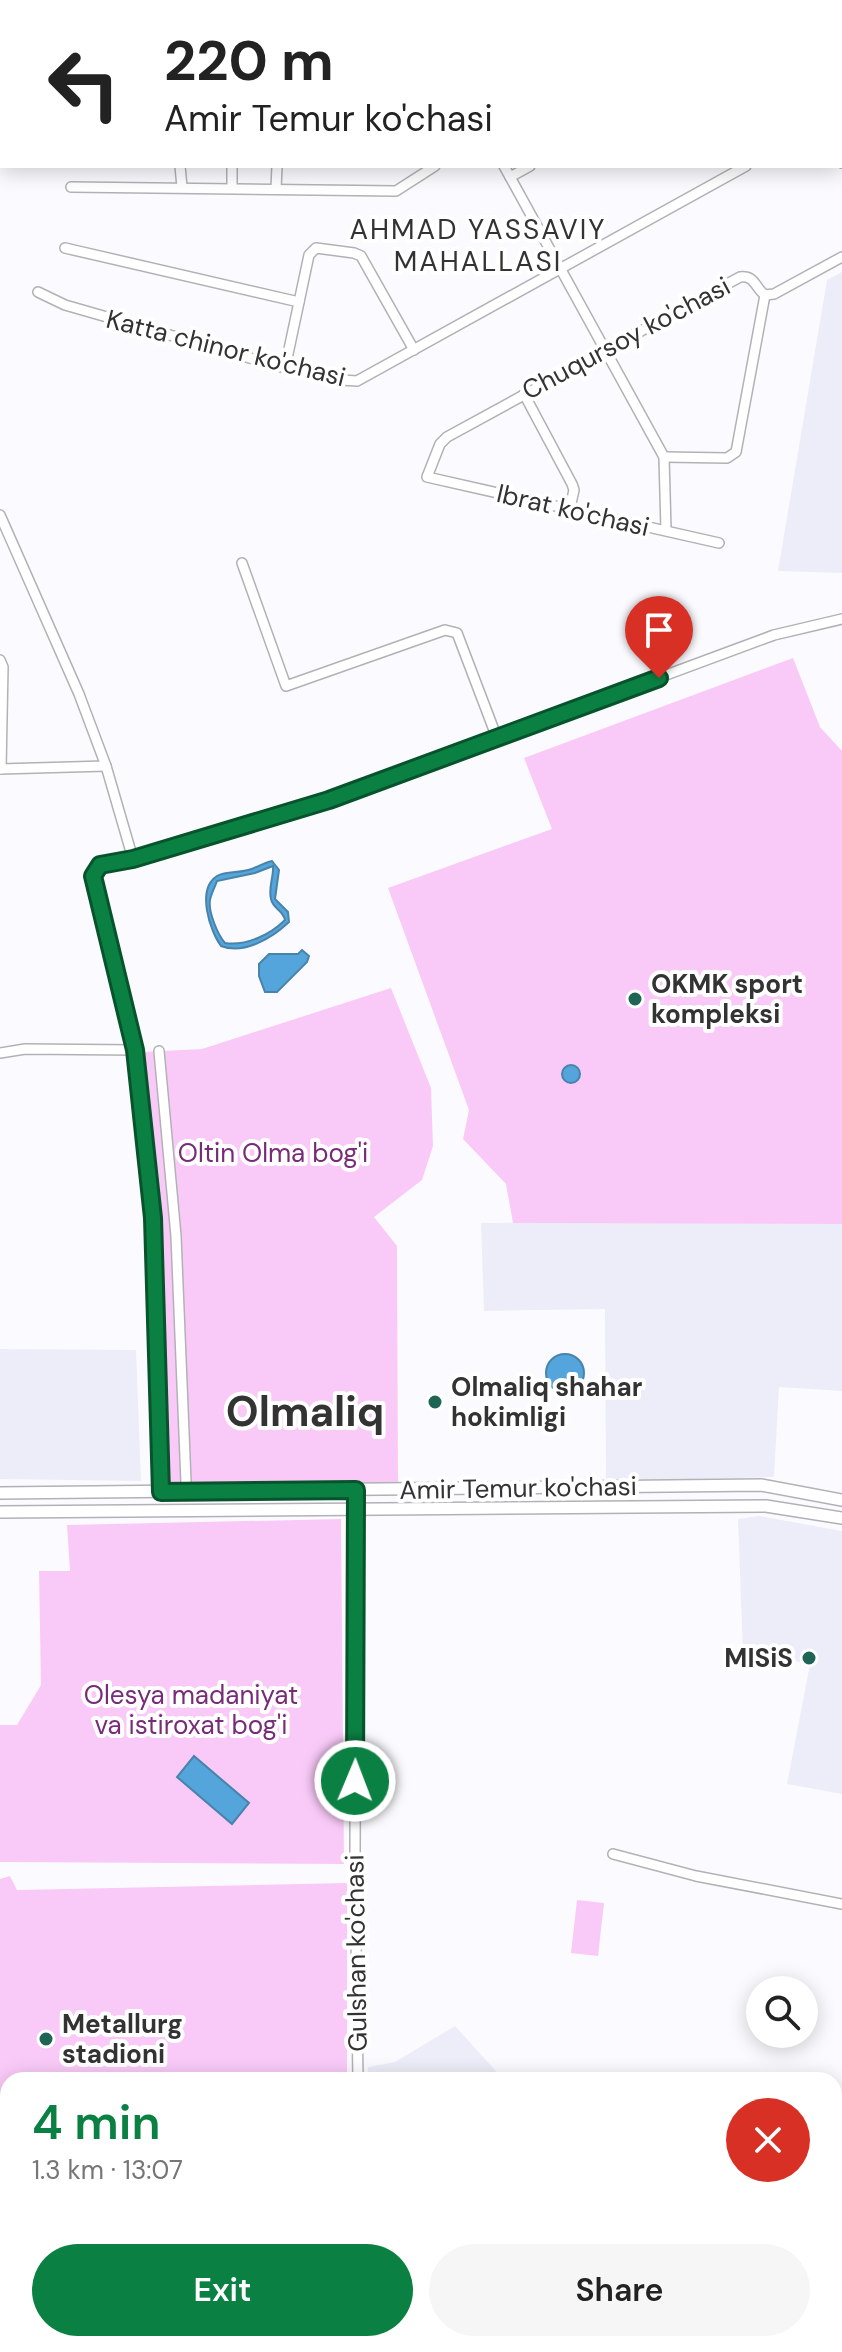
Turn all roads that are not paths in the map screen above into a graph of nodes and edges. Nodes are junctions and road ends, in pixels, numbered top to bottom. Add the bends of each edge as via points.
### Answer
1 (180, 168) edge
2 (232, 168) edge
3 (277, 168) edge
4 (432, 168) edge
5 (505, 168) edge
6 (526, 168) edge
7 (742, 168) edge
8 (510, 177) junction
9 (71, 187) dead end
10 (182, 187) junction
11 (232, 188) junction
12 (276, 189) junction
13 (65, 248) dead end
14 (842, 257) edge
15 (560, 268) junction
16 (38, 292) dead end
17 (765, 295) junction
18 (299, 302) junction
19 (604, 349) junction
20 (414, 350) junction
21 (285, 368) junction
22 (524, 394) junction
23 (664, 457) junction
24 (427, 477) joint
25 (570, 508) junction
26 (0, 515) edge
27 (666, 530) junction
28 (719, 543) dead end
29 (242, 563) dead end
30 (842, 619) edge
31 (0, 660) edge
32 (497, 738) junction
33 (106, 766) junction
34 (1, 769) edge
35 (133, 859) junction
36 (135, 1050) junction
37 (159, 1051) dead end
38 (0, 1053) edge
39 (186, 1482) dead end
40 (356, 1490) junction
41 (69, 1492) junction
42 (161, 1492) junction
43 (0, 1493) edge
44 (842, 1500) edge
45 (356, 1507) junction
46 (68, 1511) junction
47 (0, 1512) edge
48 (842, 1518) edge
49 (613, 1854) dead end
50 (842, 1904) edge
51 (358, 2072) edge

1 - 10 street
2 - 11 street
3 - 12 street
4 - 12 street via 396,191
5 - 8 street
6 - 8 street
7 - 15 street, Katta chinor ko'chasi
8 - 15 street
9 - 10 street
10 - 11 street
11 - 12 street
13 - 18 street
14 - 17 street, Chuqursoy ko'chasi
15 - 19 street
15 - 20 street, Katta chinor ko'chasi
16 - 21 street, Katta chinor ko'chasi via 65,305
17 - 19 street, Chuqursoy ko'chasi via 752,279 740,277
17 - 23 street via 736,452 727,458
18 - 20 street via 311,250 354,253 361,256
18 - 21 street
19 - 22 street, Chuqursoy ko'chasi
19 - 23 street
20 - 21 street, Katta chinor ko'chasi via 357,381
22 - 24 street, Chuqursoy ko'chasi via 447,437
22 - 25 street via 572,484
23 - 27 street
24 - 25 street, Ibrat ko'chasi
25 - 27 street, Ibrat ko'chasi
26 - 33 street
27 - 28 street, Ibrat ko'chasi
29 - 32 street via 286,686 451,629
30 - 32 street via 774,635
31 - 34 street
32 - 35 street via 329,800
33 - 34 street
33 - 35 street
35 - 36 street via 100,865 93,876
36 - 38 street
36 - 42 street via 153,1218
37 - 39 street via 176,1236
40 - 42 main road, Amir Temur ko'chasi
40 - 44 main road, Amir Temur ko'chasi via 761,1485
40 - 45 street, Gulshan ko'chasi
41 - 42 main road, Amir Temur ko'chasi
41 - 43 main road, Amir Temur ko'chasi
41 - 46 main road
45 - 46 main road, Amir Temur ko'chasi
45 - 48 main road, Amir Temur ko'chasi via 766,1506
45 - 51 street, Gulshan ko'chasi
46 - 47 main road, Amir Temur ko'chasi
49 - 50 street

